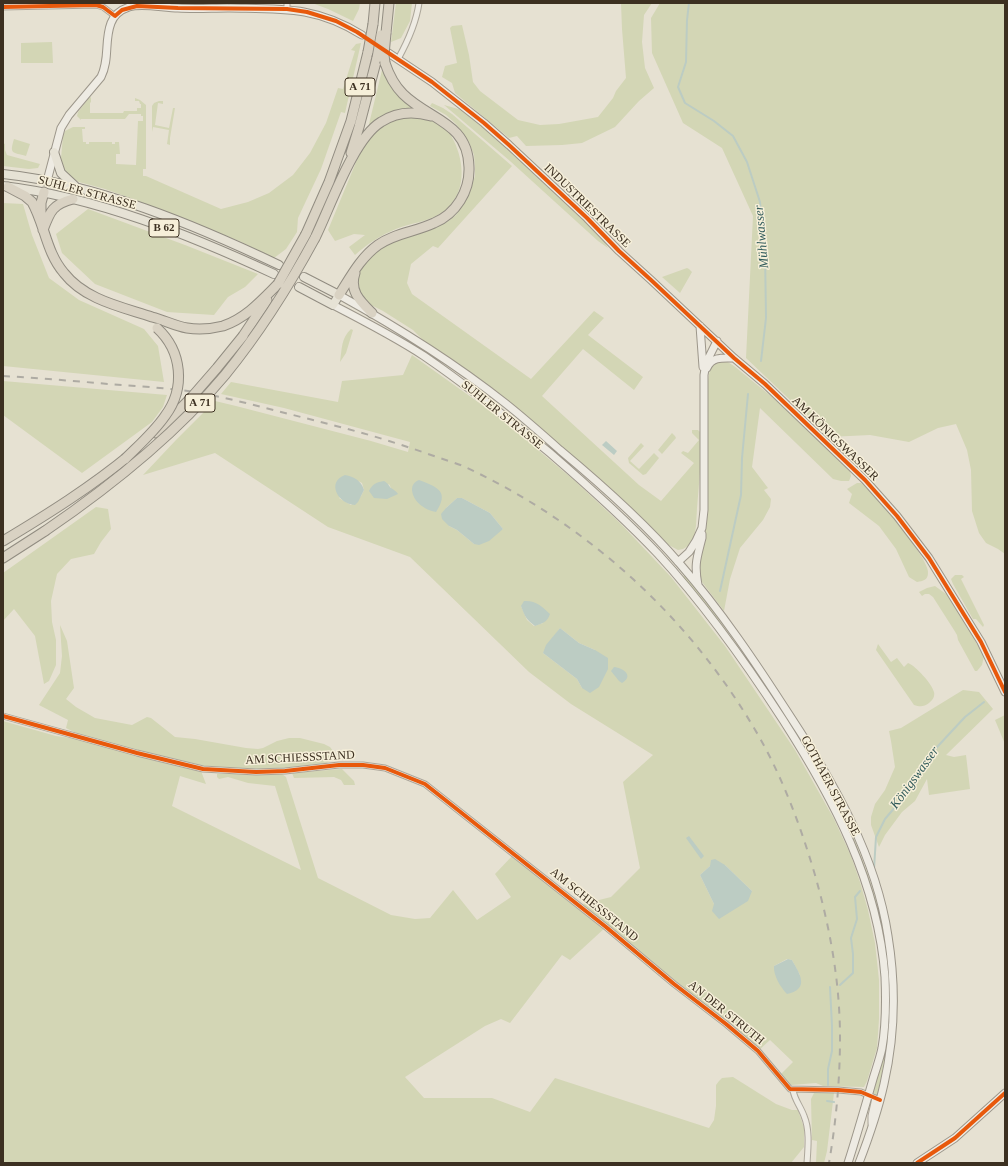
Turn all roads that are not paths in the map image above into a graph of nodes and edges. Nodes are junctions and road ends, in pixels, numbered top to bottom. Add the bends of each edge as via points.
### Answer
1 (375, 3) edge
2 (385, 3) edge
3 (389, 3) edge
4 (419, 3) edge
5 (287, 6) edge
6 (3, 7) edge
7 (115, 16) junction
8 (384, 31) junction
9 (362, 36) dead end
10 (387, 52) dead end
11 (398, 59) junction
12 (445, 122) junction
13 (54, 152) junction
14 (3, 174) edge
15 (343, 177) junction
16 (46, 181) junction
17 (5, 186) edge
18 (77, 188) junction
19 (44, 192) junction
20 (73, 199) junction
21 (43, 230) junction
22 (279, 265) dead end
23 (356, 269) junction
24 (274, 274) dead end
25 (304, 277) dead end
26 (278, 284) junction
27 (298, 287) dead end
28 (338, 295) junction
29 (333, 305) junction
30 (372, 313) junction
31 (159, 324) junction
32 (700, 326) junction
33 (717, 341) junction
34 (702, 354) junction
35 (734, 358) junction
36 (704, 382) junction
37 (765, 384) joint
38 (125, 459) junction
39 (702, 528) junction
40 (3, 541) edge
41 (698, 555) junction
42 (3, 558) edge
43 (664, 561) junction
44 (679, 565) junction
45 (678, 578) junction
46 (698, 585) junction
47 (1005, 692) edge
48 (3, 716) edge
49 (674, 984) joint
50 (793, 1090) junction
51 (1005, 1093) edge
52 (875, 1098) junction
53 (807, 1163) edge
54 (848, 1163) edge
55 (860, 1163) edge
56 (917, 1163) edge

1 - 26 highway, A 71, bridge via 368,52 351,121 329,182 306,234
2 - 8 highway, A 71
3 - 8 highway
4 - 11 street via 412,32
5 - 7 main road via 137,6 122,10
5 - 9 main road via 336,21
6 - 7 street via 96,5
7 - 13 main road via 110,26 101,77 65,120
8 - 12 highway, bridge via 385,63 391,78 403,94
8 - 15 highway, A 71, bridge via 360,127
10 - 11 main road, INDUSTRIESTRASSE
11 - 32 main road, INDUSTRIESTRASSE via 432,82 484,124
12 - 15 highway via 414,113 396,115 381,122 367,134
12 - 23 highway via 460,137 467,154 470,168 462,198 450,213 435,223 402,233 380,244
13 - 16 main road
13 - 18 main road via 61,173
14 - 16 main road, SUHLER STRASSE / B 62
15 - 42 highway, A 71, bridge via 315,238 274,309 225,375 198,406 110,484
16 - 18 main road, SUHLER STRASSE / B 62
16 - 19 main road
17 - 19 main road, SUHLER STRASSE / B 62
17 - 21 highway via 32,202
18 - 22 main road, SUHLER STRASSE / B 62 via 173,219
19 - 20 main road, SUHLER STRASSE / B 62
19 - 21 highway via 41,210
20 - 21 highway via 56,206 48,216
20 - 24 main road, SUHLER STRASSE / B 62 via 187,236
21 - 31 highway via 54,259 70,280 89,294
23 - 28 highway
23 - 30 highway via 354,289 358,298
25 - 28 main road, SUHLER STRASSE
26 - 31 highway via 248,313 221,326 201,329
26 - 38 highway, A 71, bridge via 243,336 190,399
27 - 29 main road, SUHLER STRASSE
28 - 29 main road
28 - 30 main road, SUHLER STRASSE
29 - 43 main road, SUHLER STRASSE via 424,356 497,409 573,473
30 - 44 main road, SUHLER STRASSE via 428,348 506,404 621,503
31 - 38 highway, bridge via 177,358 177,393 166,416
32 - 33 main road, INDUSTRIESTRASSE
32 - 34 main road
33 - 34 main road via 706,346
33 - 35 main road, INDUSTRIESTRASSE
33 - 36 main road via 706,363
34 - 36 main road
35 - 36 main road via 713,360 707,367
35 - 37 main road, INDUSTRIESTRASSE
36 - 39 main road
37 - 47 main road, AM KÖNIGSWASSER via 865,480 897,516 929,558 973,628
38 - 40 highway, A 71 via 74,497
39 - 41 main road
39 - 44 main road
41 - 44 main road via 687,565
41 - 46 main road via 695,568
43 - 44 main road via 668,565
43 - 45 main road, SUHLER STRASSE
44 - 45 main road
44 - 46 main road, SUHLER STRASSE
45 - 52 main road, GOTHAER STRASSE via 731,644 778,712 842,821 860,864 875,914 885,979 882,1049
46 - 52 main road, GOTHAER STRASSE via 732,630 808,743 853,826 877,889 888,936 894,1000 889,1060
48 - 49 street, AM SCHIESSSTAND via 203,769 256,772 339,765 385,768 425,784
49 - 50 street, AN DER STRUTH via 758,1051
50 - 52 street via 861,1092
50 - 53 street, AN DER STRUTH via 805,1117
51 - 56 main road via 955,1138
52 - 54 main road, GOTHAER STRASSE
52 - 55 main road, GOTHAER STRASSE via 872,1128

